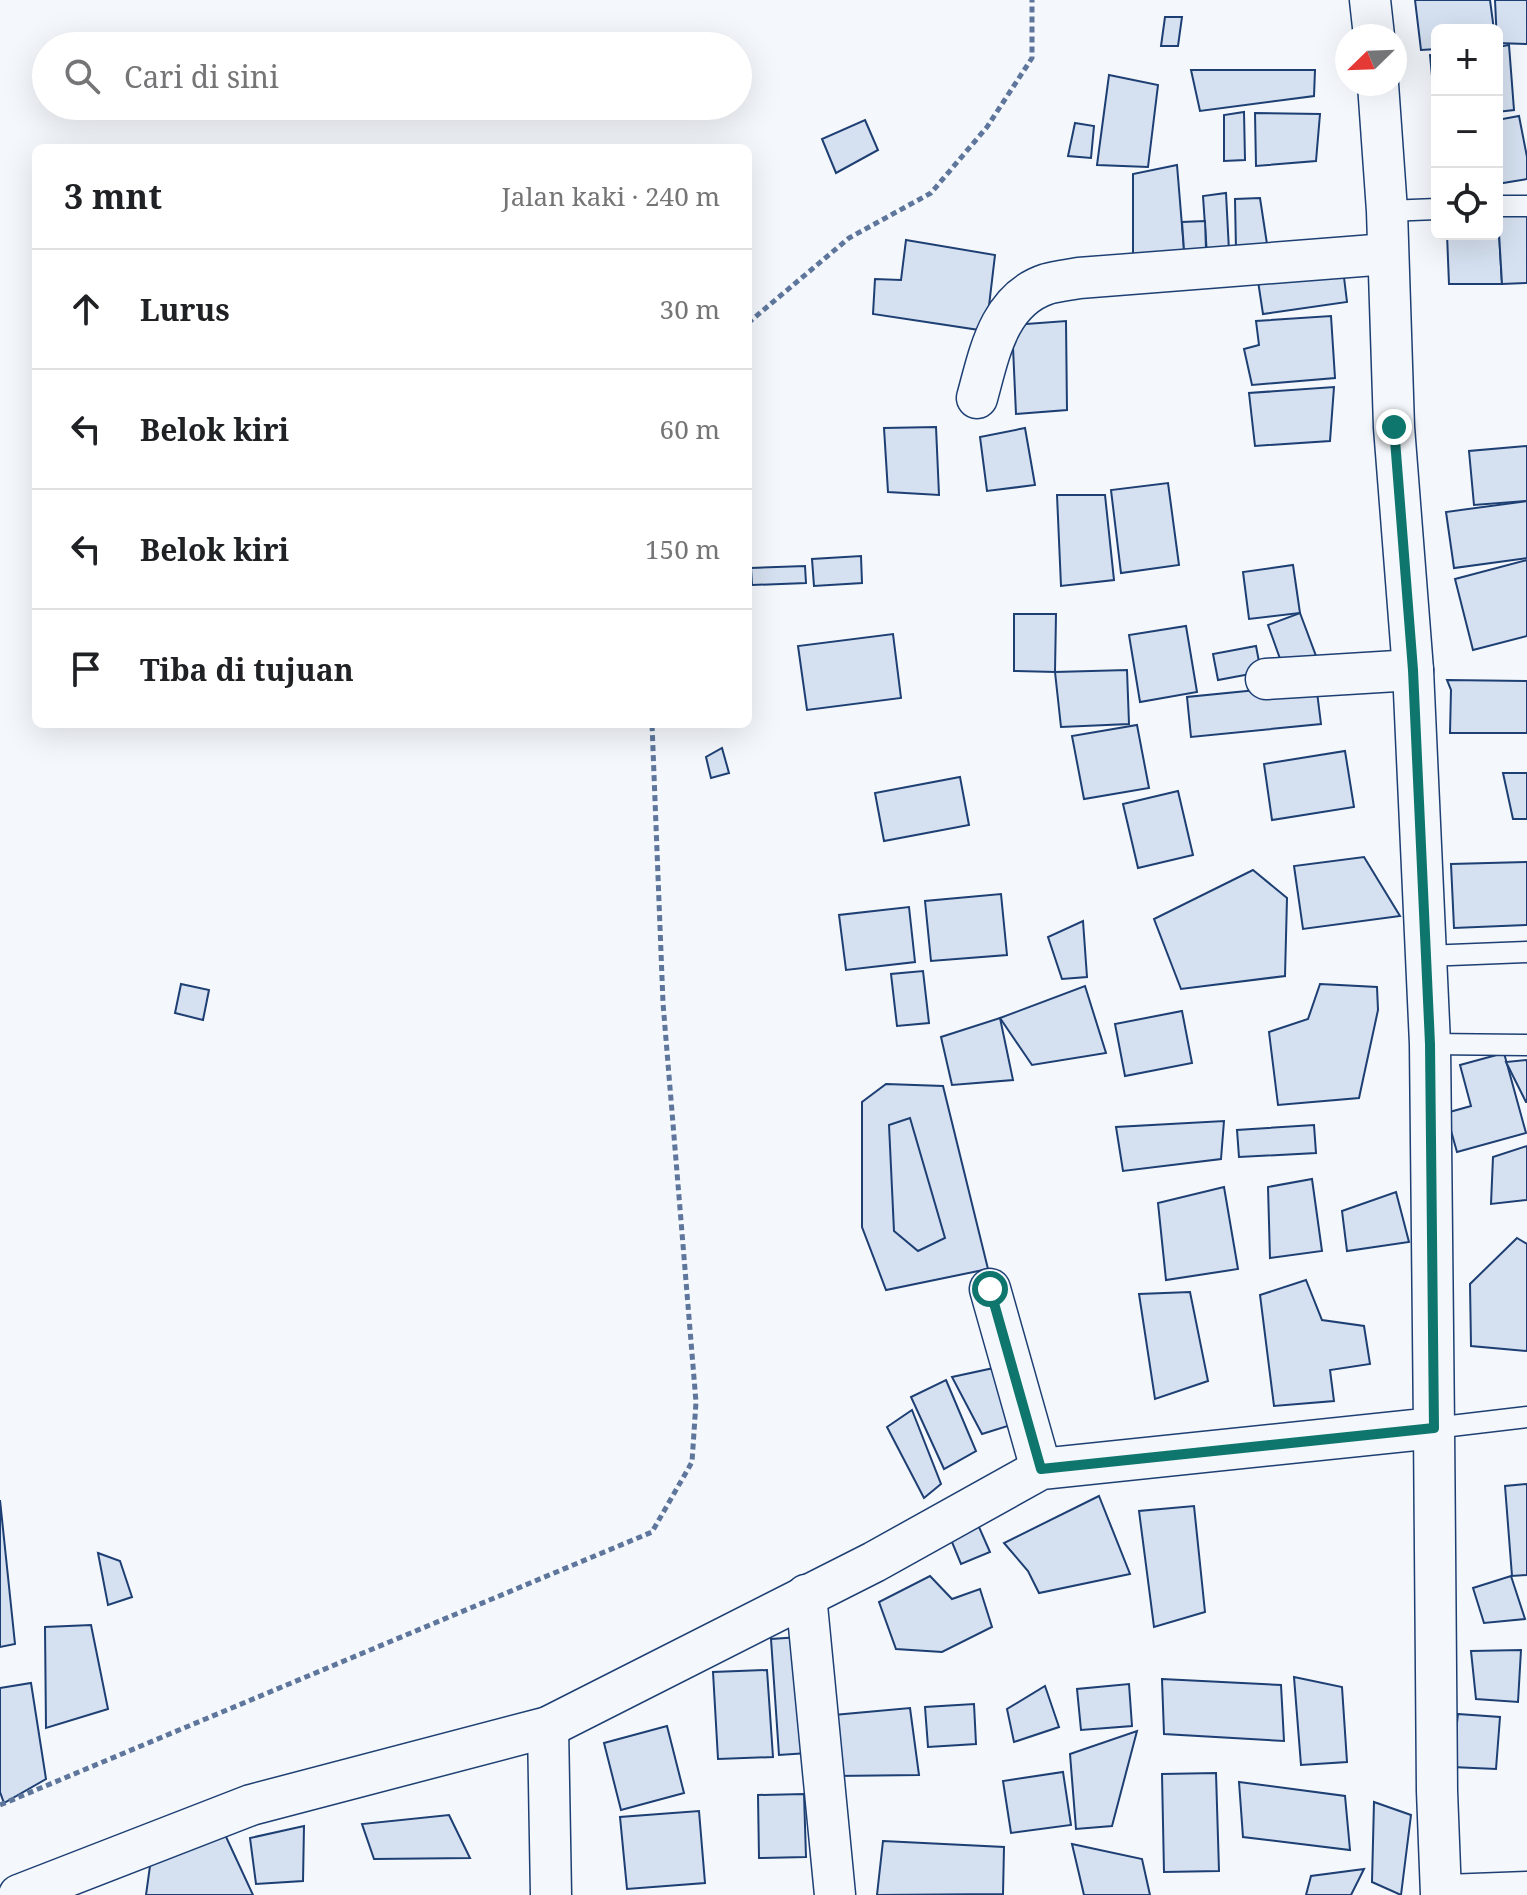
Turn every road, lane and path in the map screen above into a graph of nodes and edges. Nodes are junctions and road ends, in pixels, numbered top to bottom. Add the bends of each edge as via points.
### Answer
1 (1032, 0) edge
2 (1370, 0) edge
3 (1373, 24) edge
4 (1379, 96) edge
5 (1503, 206) edge
6 (1527, 206) edge
7 (1431, 209) edge
8 (1387, 211) junction
9 (1387, 254) junction
10 (752, 320) edge
11 (977, 398) dead end
12 (1413, 670) junction
13 (1266, 679) dead end
14 (652, 728) edge
15 (1527, 952) edge
16 (1425, 956) junction
17 (1430, 1044) junction
18 (1527, 1045) edge
19 (990, 1289) dead end
20 (1527, 1417) edge
21 (1434, 1428) junction
22 (1041, 1469) junction
23 (806, 1595) junction
24 (548, 1727) junction
25 (0, 1805) edge
26 (1527, 1892) edge
27 (19, 1895) edge
28 (551, 1895) edge
29 (835, 1895) edge
30 (1444, 1895) edge

1 - 10 path via 1032,58 987,127 931,193 849,238
2 - 3 street
4 - 8 street
5 - 6 lane
7 - 8 lane
8 - 9 street
9 - 11 street via 1045,284 1015,304 996,330
9 - 12 street
12 - 13 street
12 - 16 street
14 - 25 path via 663,1003 696,1402 692,1462 652,1532
15 - 16 lane
16 - 17 street
17 - 18 lane
17 - 21 street
19 - 22 street
20 - 21 lane
21 - 22 street
21 - 30 street via 1437,1791
22 - 23 street
23 - 24 street
23 - 29 street
24 - 27 street via 251,1805
24 - 28 street
26 - 30 street

